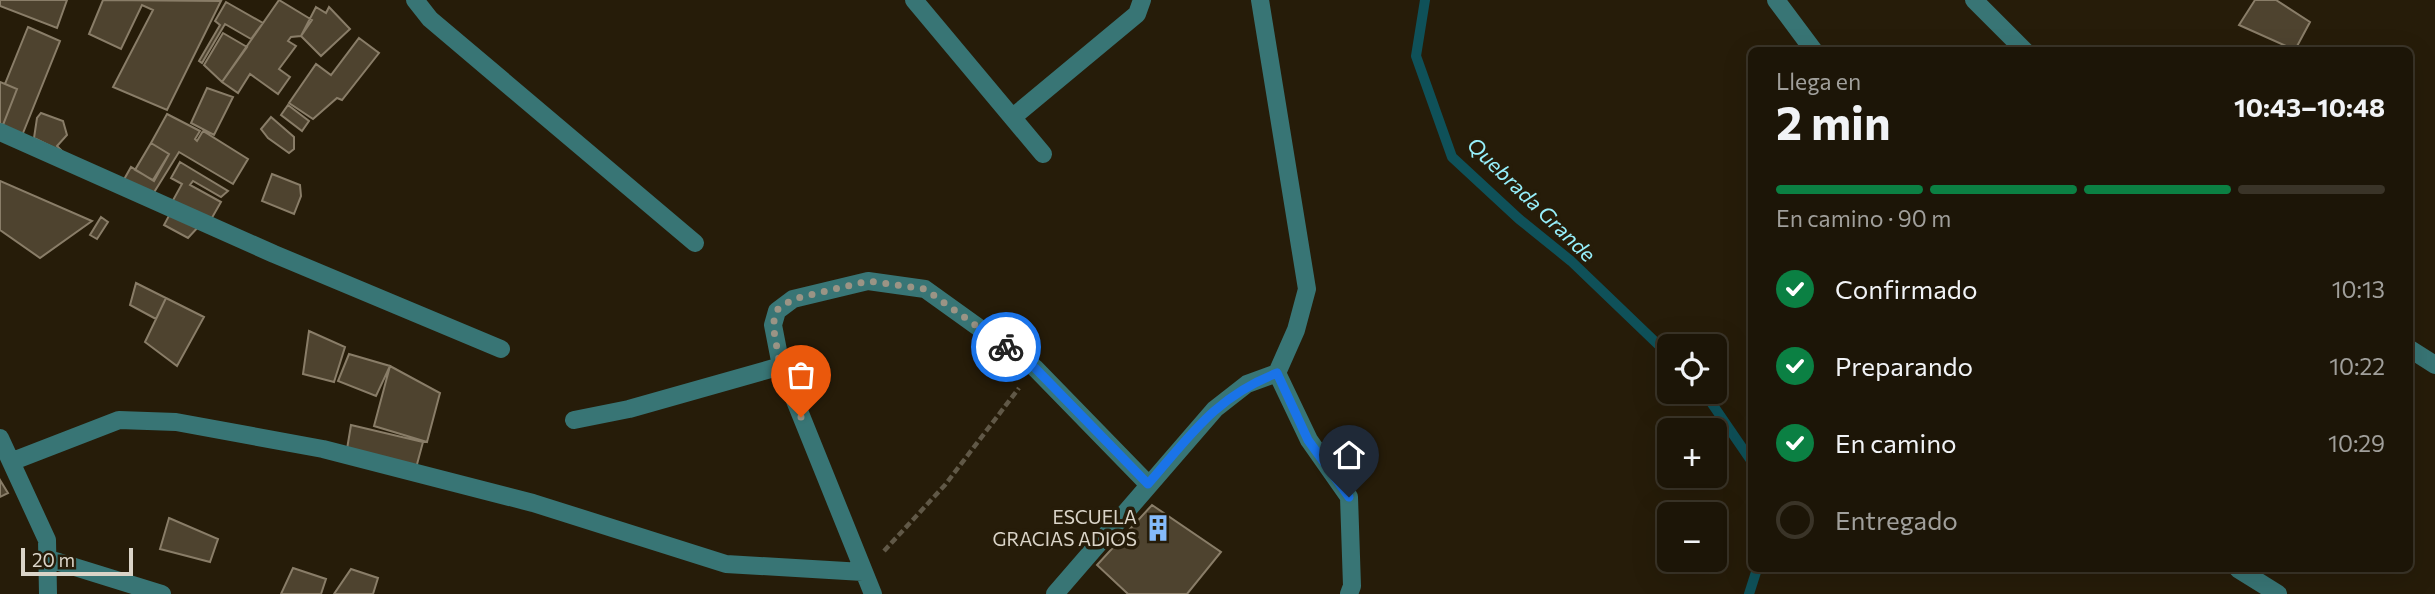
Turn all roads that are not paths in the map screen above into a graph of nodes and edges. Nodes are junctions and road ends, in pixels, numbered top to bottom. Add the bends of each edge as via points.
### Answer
1 (415, 0) edge
2 (914, 0) edge
3 (1142, 0) edge
4 (1259, 0) edge
5 (1776, 0) edge
6 (1974, 0) edge
7 (1811, 47) edge
8 (2021, 47) edge
9 (1013, 117) junction
10 (0, 132) edge
11 (1044, 154) dead end
12 (695, 243) dead end
13 (501, 349) dead end
14 (2413, 351) edge
15 (2435, 365) edge
16 (780, 366) junction
17 (1277, 373) junction
18 (574, 420) dead end
19 (0, 438) edge
20 (13, 461) junction
21 (1148, 484) junction
22 (50, 559) junction
23 (863, 572) junction
24 (2243, 572) edge
25 (47, 594) edge
26 (162, 594) edge
27 (873, 594) edge
28 (1055, 594) edge
29 (1349, 594) edge
30 (2278, 594) edge

1 - 12 street via 470,54
2 - 9 street
3 - 9 street via 1137,14
4 - 17 street via 1307,289
5 - 7 street
6 - 8 street
9 - 11 street
10 - 13 street
14 - 15 street
16 - 18 street via 629,410
16 - 21 street via 773,325 777,310 793,299 868,281 925,289 1035,368
16 - 23 street
17 - 21 street via 1247,384 1214,409
17 - 29 street via 1308,440 1349,497
19 - 20 street
20 - 22 street via 47,540
20 - 23 street via 119,420 176,422 323,449 520,499 726,564
21 - 28 street
22 - 25 street
22 - 26 street
23 - 27 street
24 - 30 street

